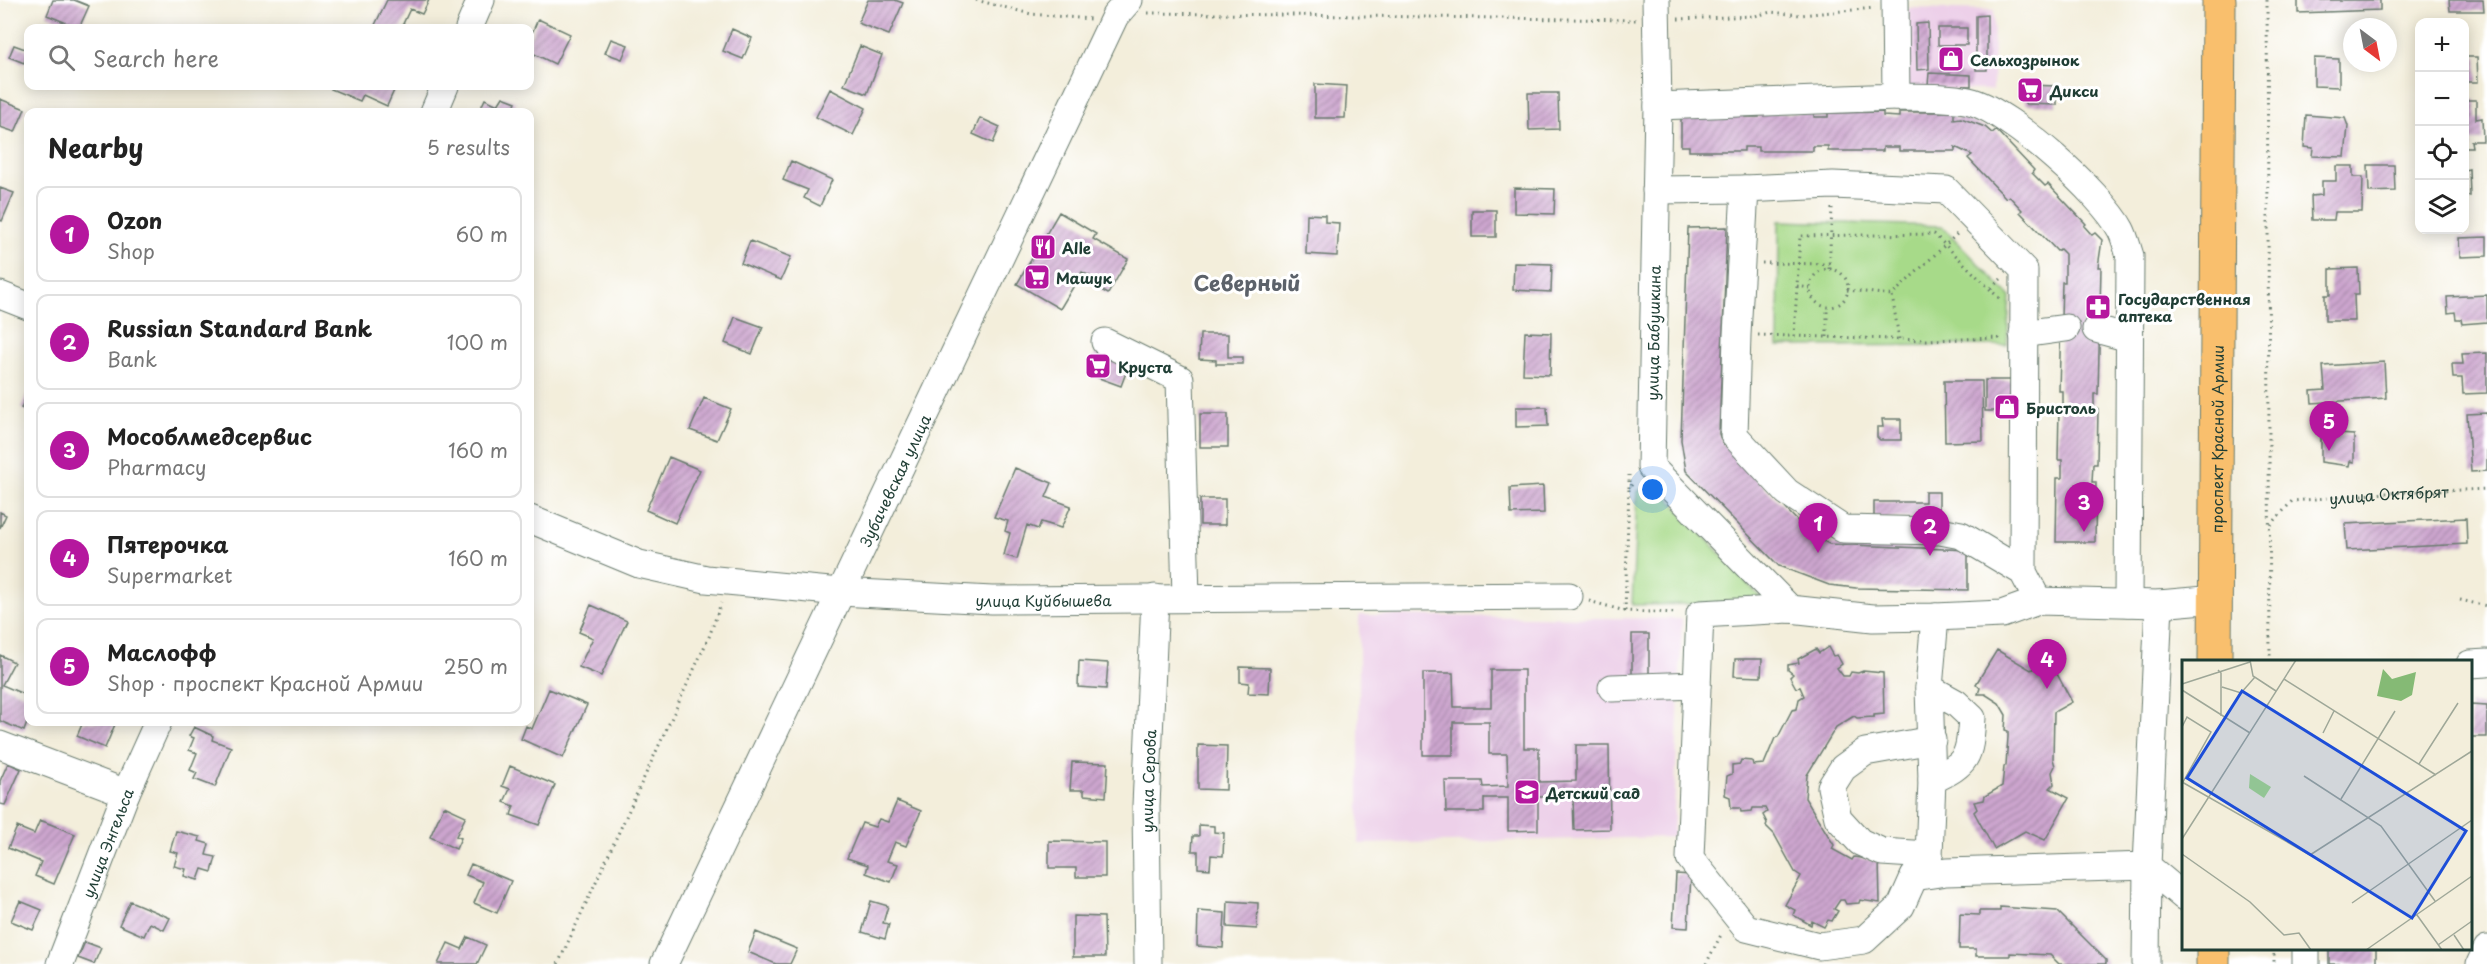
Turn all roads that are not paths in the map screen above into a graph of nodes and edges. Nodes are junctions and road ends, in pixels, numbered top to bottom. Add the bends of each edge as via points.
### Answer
1 (481, 0) edge
2 (2219, 0) edge
3 (1894, 3) edge
4 (1122, 8) edge
5 (1656, 10) edge
6 (471, 24) edge
7 (443, 90) edge
8 (1896, 97) junction
9 (1658, 106) junction
10 (436, 108) edge
11 (1745, 189) junction
12 (1656, 190) junction
13 (0, 294) edge
14 (24, 304) edge
15 (2066, 328) dead end
16 (2096, 329) dead end
17 (2012, 332) junction
18 (2129, 338) junction
19 (1105, 342) dead end
20 (534, 521) edge
21 (2022, 572) junction
22 (840, 592) junction
23 (1569, 596) road end
24 (1185, 597) junction
25 (1155, 598) junction
26 (2216, 599) junction
27 (2038, 601) junction
28 (2128, 603) junction
29 (2159, 604) junction
30 (1790, 609) junction
31 (1935, 617) junction
32 (2215, 660) edge
33 (2487, 663) edge
34 (2472, 664) edge
35 (1697, 685) junction
36 (1612, 688) dead end
37 (1929, 688) junction
38 (156, 726) edge
39 (1932, 740) junction
40 (0, 745) edge
41 (1932, 780) junction
42 (126, 793) junction
43 (1922, 866) junction
44 (2147, 866) junction
45 (2182, 895) edge
46 (2487, 949) edge
47 (60, 964) edge
48 (664, 964) edge
49 (1148, 964) edge
50 (2146, 964) edge
51 (2480, 964) edge

1 - 6 street
2 - 26 main road, проспект Красной Армии
3 - 8 street
4 - 22 street, Зубачевская улица
5 - 9 street, улица Бабушкина
7 - 10 street
8 - 9 street
8 - 18 street via 1973,101 2005,117 2093,194 2121,229 2130,256
9 - 12 street, улица Бабушкина
11 - 12 street
11 - 17 street via 1833,185 1946,190 2024,270
11 - 21 street via 1734,435 1787,492 1844,529 1940,531 1961,536
12 - 30 street, улица Бабушкина via 1651,466
13 - 14 street
15 - 17 street
16 - 18 street
17 - 21 street
18 - 28 street
19 - 24 street via 1180,379
20 - 22 street, улица Куйбышева via 639,564 706,579
21 - 27 street
22 - 25 street, улица Куйбышева via 992,600
22 - 48 street, Зубачевская улица
23 - 24 street, улица Куйбышева
24 - 25 street, улица Куйбышева
25 - 49 street, улица Серова via 1146,806
26 - 29 street
26 - 32 main road, проспект Красной Армии
27 - 28 street
27 - 31 street via 2002,614
28 - 29 street
29 - 44 street
30 - 31 street via 1873,618
30 - 35 street via 1700,614
31 - 37 street
33 - 34 street
35 - 36 street
35 - 43 street via 1690,858 1739,920 1819,946 1864,940 1900,906
37 - 39 street
37 - 41 street via 1956,703 1972,718 1967,757 1957,769
38 - 42 street, улица Энгельса
39 - 41 street
39 - 43 street via 1865,752 1844,768 1831,787 1838,818 1860,842
40 - 42 street
41 - 43 street
42 - 47 street, улица Энгельса
43 - 44 street via 1946,872
44 - 45 street
44 - 50 street
46 - 51 street

